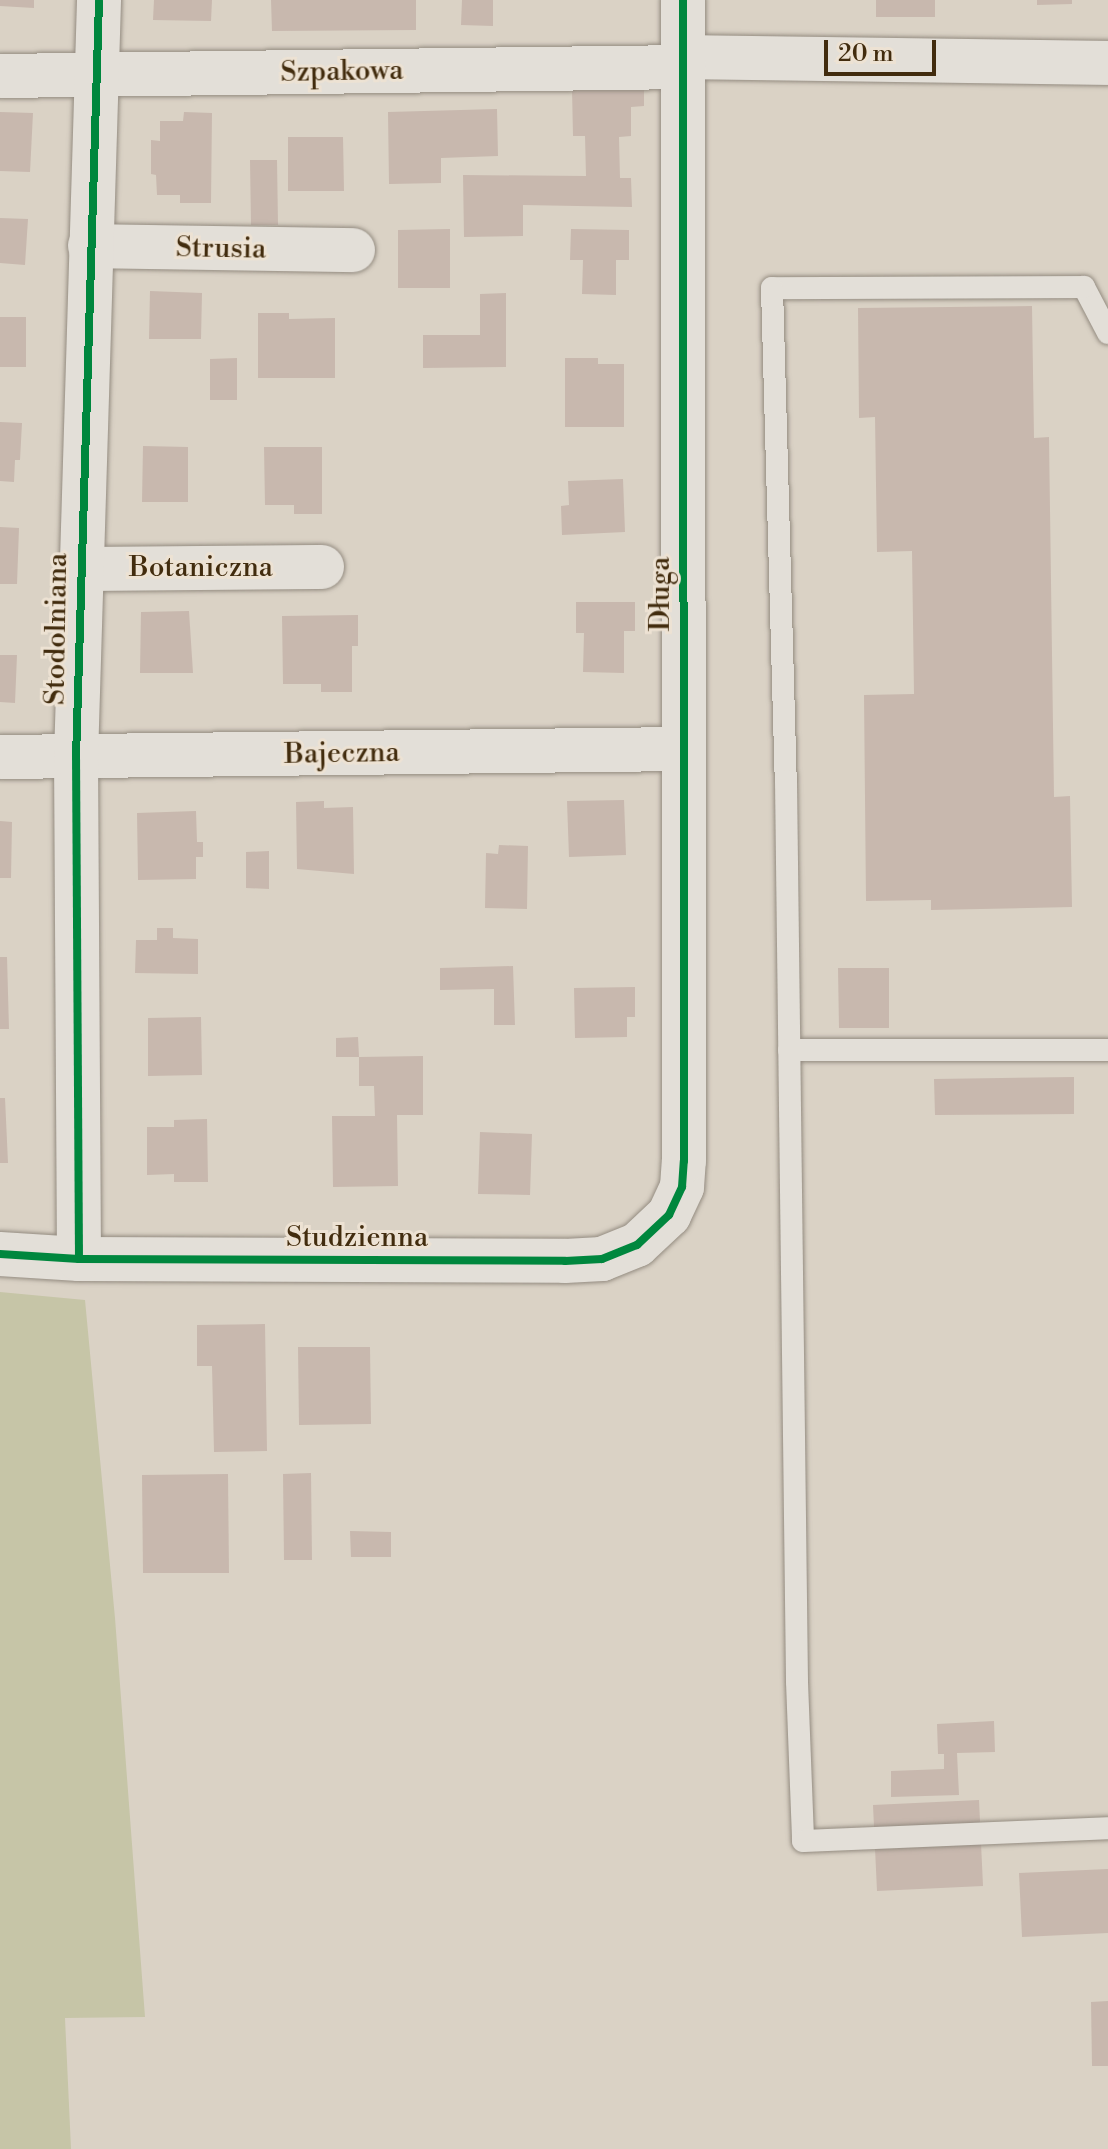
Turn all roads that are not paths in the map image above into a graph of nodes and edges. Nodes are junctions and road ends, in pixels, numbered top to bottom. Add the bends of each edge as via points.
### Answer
1 (99, 0) edge
2 (683, 0) edge
3 (684, 62) junction
4 (1108, 63) edge
5 (0, 76) edge
6 (97, 76) junction
7 (90, 246) junction
8 (353, 250) dead end
9 (1108, 333) edge
10 (322, 567) dead end
11 (80, 569) junction
12 (683, 749) junction
13 (0, 757) edge
14 (76, 758) junction
15 (789, 1050) junction
16 (1108, 1050) edge
17 (682, 1187) joint
18 (0, 1254) edge
19 (79, 1259) junction
20 (1108, 1828) edge

1 - 6 street, Stodolniana
2 - 3 street, Długa
3 - 4 street, Szpakowa
3 - 6 street, Szpakowa
3 - 12 street, Długa
5 - 6 street, Szpakowa
6 - 7 street, Stodolniana
7 - 8 street, Strusia
7 - 11 street, Stodolniana
9 - 15 lane via 1084,287 772,288
10 - 11 street, Botaniczna
11 - 14 street, Stodolniana
12 - 14 street, Bajeczna
12 - 17 street, Długa
13 - 14 street, Bajeczna
14 - 19 street, Stodolniana
15 - 16 lane
15 - 20 lane via 803,1841
17 - 19 street, Studzienna via 654,1232 602,1259
18 - 19 street, Studzienna

